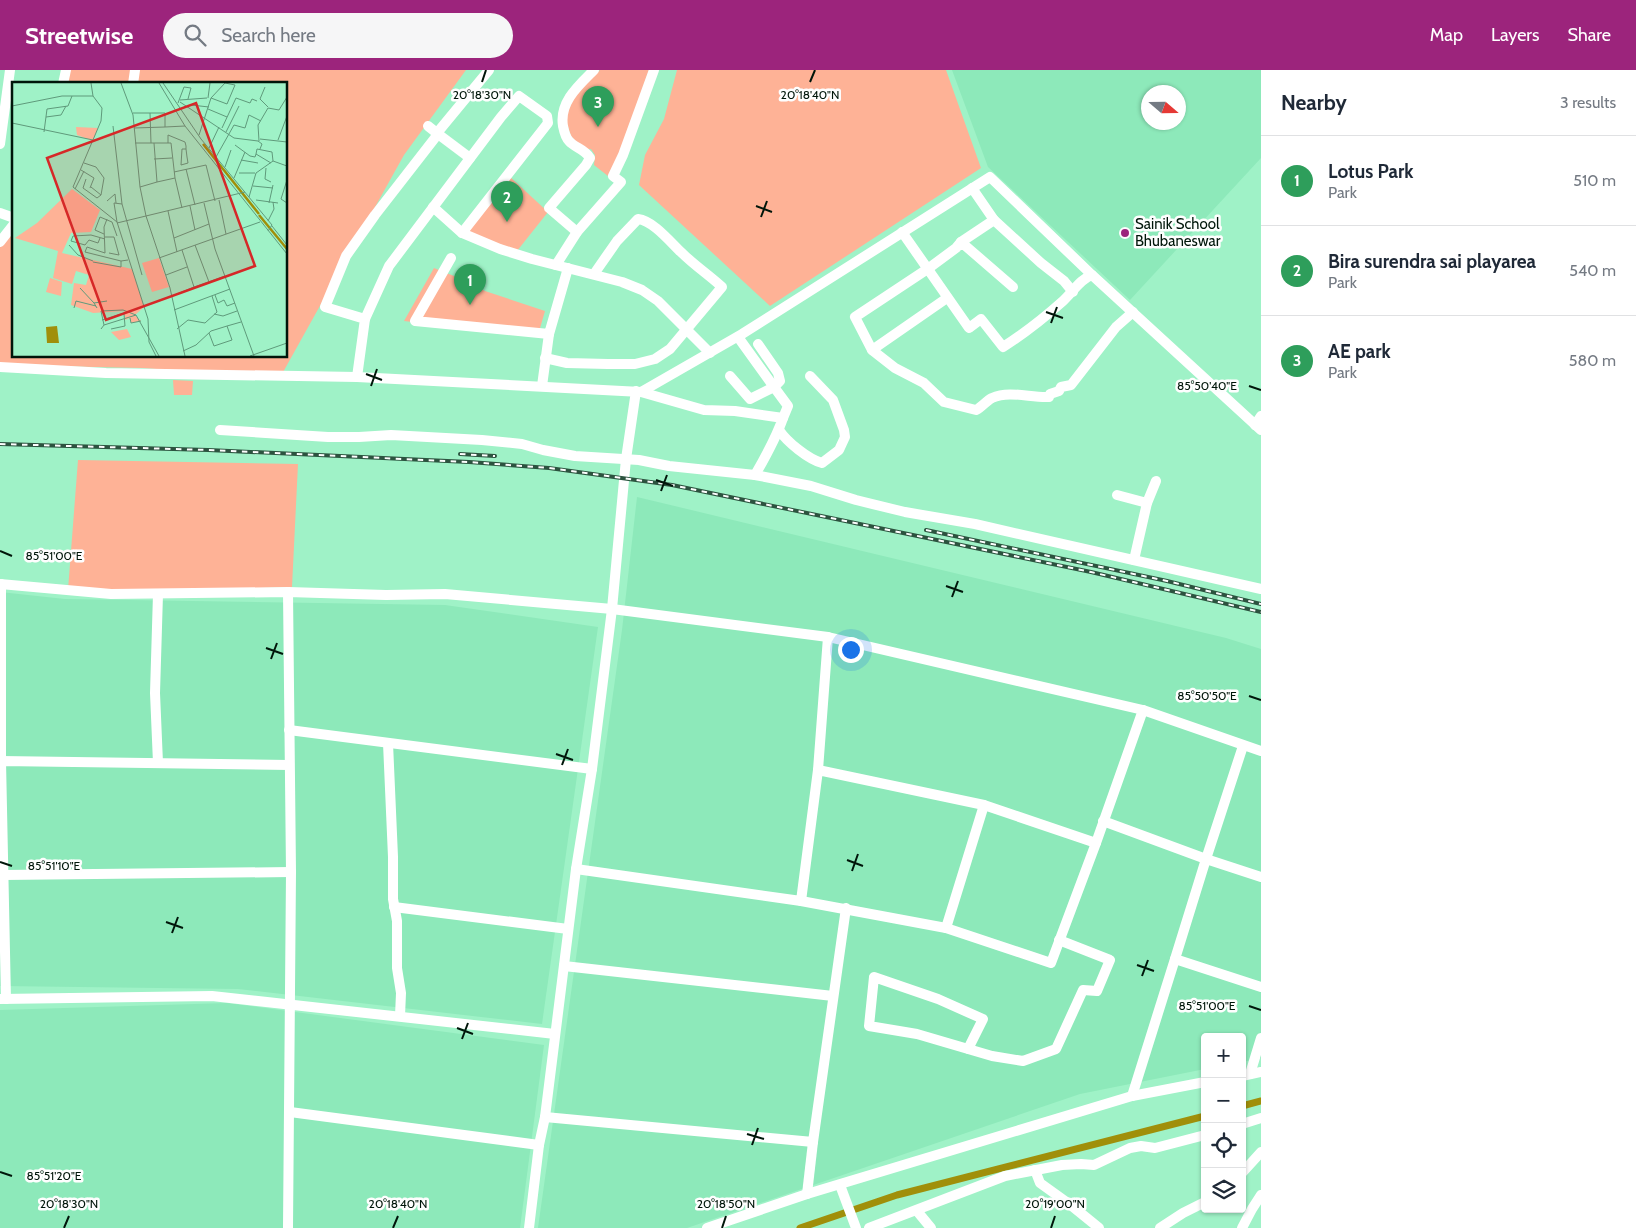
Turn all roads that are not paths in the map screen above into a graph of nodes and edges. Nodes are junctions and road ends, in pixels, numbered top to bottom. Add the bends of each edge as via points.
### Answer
1 (10, 70) edge
2 (489, 70) edge
3 (594, 70) edge
4 (654, 70) edge
5 (428, 126) dead end
6 (437, 134) junction
7 (0, 144) edge
8 (470, 158) junction
9 (972, 188) junction
10 (433, 207) junction
11 (0, 213) edge
12 (12, 217) edge
13 (994, 220) junction
14 (12, 227) edge
15 (577, 232) junction
16 (902, 232) junction
17 (462, 233) junction
18 (0, 242) edge
19 (961, 242) junction
20 (451, 258) dead end
21 (556, 265) junction
22 (568, 268) junction
23 (928, 268) junction
24 (594, 274) junction
25 (1092, 275) junction
26 (1013, 287) dead end
27 (1073, 292) junction
28 (947, 298) junction
29 (1133, 312) junction
30 (365, 319) junction
31 (686, 328) junction
32 (549, 334) junction
33 (738, 337) junction
34 (758, 344) dead end
35 (872, 350) junction
36 (710, 352) junction
37 (545, 358) junction
38 (0, 367) edge
39 (730, 376) dead end
40 (810, 376) dead end
41 (356, 377) junction
42 (542, 386) junction
43 (774, 387) junction
44 (638, 391) junction
45 (750, 399) junction
46 (750, 413) junction
47 (783, 418) junction
48 (1259, 424) edge
49 (220, 430) dead end
50 (779, 430) junction
51 (626, 459) junction
52 (755, 474) junction
53 (1156, 481) dead end
54 (1117, 495) dead end
55 (1147, 503) junction
56 (1134, 560) junction
57 (1, 584) edge
58 (1261, 589) edge
59 (288, 592) junction
60 (158, 594) junction
61 (612, 609) junction
62 (828, 637) junction
63 (1142, 710) junction
64 (289, 730) junction
65 (388, 743) junction
66 (1243, 746) junction
67 (1261, 751) edge
68 (1, 761) edge
69 (158, 763) junction
70 (289, 765) junction
71 (592, 769) junction
72 (818, 770) junction
73 (984, 805) junction
74 (1103, 821) junction
75 (1096, 844) junction
76 (1206, 859) junction
77 (576, 869) junction
78 (291, 872) junction
79 (4, 875) junction
80 (1261, 877) edge
81 (801, 901) junction
82 (394, 907) junction
83 (846, 908) junction
84 (946, 928) junction
85 (568, 929) junction
86 (1059, 940) junction
87 (1176, 959) junction
88 (564, 966) junction
89 (1261, 987) edge
90 (833, 996) junction
91 (3, 999) edge
92 (289, 1004) junction
93 (400, 1016) junction
94 (555, 1034) junction
95 (1261, 1038) edge
96 (968, 1049) junction
97 (1251, 1074) edge
98 (1201, 1083) edge
99 (1132, 1096) junction
100 (290, 1112) junction
101 (545, 1117) junction
102 (1261, 1118) edge
103 (1245, 1123) edge
104 (1201, 1135) edge
105 (813, 1142) junction
106 (539, 1145) junction
107 (1261, 1152) edge
108 (1246, 1169) edge
109 (1034, 1170) junction
110 (840, 1185) junction
111 (807, 1194) junction
112 (1261, 1195) edge
113 (1201, 1204) edge
114 (917, 1211) junction
115 (855, 1226) edge
116 (288, 1228) edge
117 (529, 1228) edge
118 (707, 1228) edge
119 (869, 1228) edge
120 (931, 1228) edge
121 (1099, 1228) edge
122 (1160, 1228) edge
123 (1242, 1228) edge

1 - 7 street
2 - 6 street
3 - 15 street via 572,91 562,117 570,142 590,158 549,208
4 - 15 street via 613,176 621,182
5 - 6 street
6 - 8 street
6 - 30 street via 346,256 334,282 326,307
8 - 10 street
8 - 17 street via 519,96 547,116 548,123
9 - 13 street
9 - 16 street
9 - 25 street via 990,177
10 - 17 street
10 - 30 street via 389,266
11 - 12 street
13 - 19 street
13 - 27 street
14 - 18 street
15 - 21 street
16 - 23 street
16 - 33 street
17 - 21 street via 500,249
19 - 23 street
19 - 26 street
20 - 32 street via 415,321
21 - 22 street
22 - 24 street
22 - 32 street
23 - 28 street
23 - 35 street via 855,317
24 - 31 street via 642,290
24 - 31 street via 617,241 638,219 644,220 722,287
25 - 27 street via 1084,278
25 - 29 street
27 - 28 street via 1023,334 1003,346 981,319 969,328
28 - 35 street
29 - 35 street via 1116,327 1071,385 1060,387 1049,397 998,396 976,410 944,402 924,383 895,368
29 - 48 street
30 - 41 street
31 - 36 street
31 - 37 street via 670,349 655,359 634,364 567,363
32 - 37 street
33 - 36 street
33 - 43 street
34 - 43 street via 778,372 780,381
36 - 44 street
37 - 42 street
38 - 41 street
39 - 45 street
40 - 50 street via 833,400 845,437 840,450 822,463 818,462 784,438
41 - 42 street
42 - 44 street
43 - 45 street
43 - 47 street via 788,406
44 - 46 street via 704,410
44 - 51 street
45 - 46 street
46 - 47 street
47 - 50 street
49 - 51 street via 482,440 522,444 575,456
50 - 52 street
51 - 52 street
51 - 61 street
52 - 56 street via 905,512 975,524
53 - 55 street
54 - 55 street
55 - 56 street
56 - 58 street
57 - 60 street via 111,594
57 - 68 street
59 - 60 street
59 - 61 street via 445,594
59 - 64 street
60 - 69 street via 155,693
61 - 62 street
61 - 71 street
62 - 63 street
62 - 72 street
63 - 66 street
63 - 74 street
64 - 65 street
64 - 70 street
65 - 71 street
65 - 82 street
66 - 67 street
66 - 76 street
68 - 69 street
68 - 79 street
69 - 70 street
70 - 78 street
71 - 77 street
72 - 73 street
72 - 81 street
73 - 75 street
73 - 84 street
74 - 75 street
74 - 76 street
75 - 86 street
76 - 80 street
76 - 87 street
77 - 81 street
77 - 85 street
78 - 79 street
78 - 92 street
79 - 91 street
81 - 83 street
82 - 85 street
82 - 93 street
83 - 84 street
83 - 90 street
84 - 86 street via 1051,963
85 - 88 street
86 - 96 street via 1110,960 1097,990 1083,990 1056,1049 1023,1061
87 - 89 street
87 - 99 street
88 - 90 street
88 - 94 street
90 - 105 street
91 - 92 street via 212,996
92 - 93 street
92 - 100 street
93 - 94 street
94 - 101 street
95 - 97 street
96 - 96 street via 916,1034 869,1026 874,977 983,1020
98 - 99 street
99 - 110 street
100 - 106 street
100 - 116 street
101 - 105 street
101 - 106 street
102 - 103 street
104 - 109 street via 1155,1148 1130,1148 1094,1165
105 - 111 street
106 - 117 street
107 - 108 street
109 - 114 street via 1005,1176
109 - 121 street via 1040,1183
110 - 111 street
110 - 115 street
111 - 118 street
112 - 123 street
113 - 122 street
114 - 119 street
114 - 120 street

